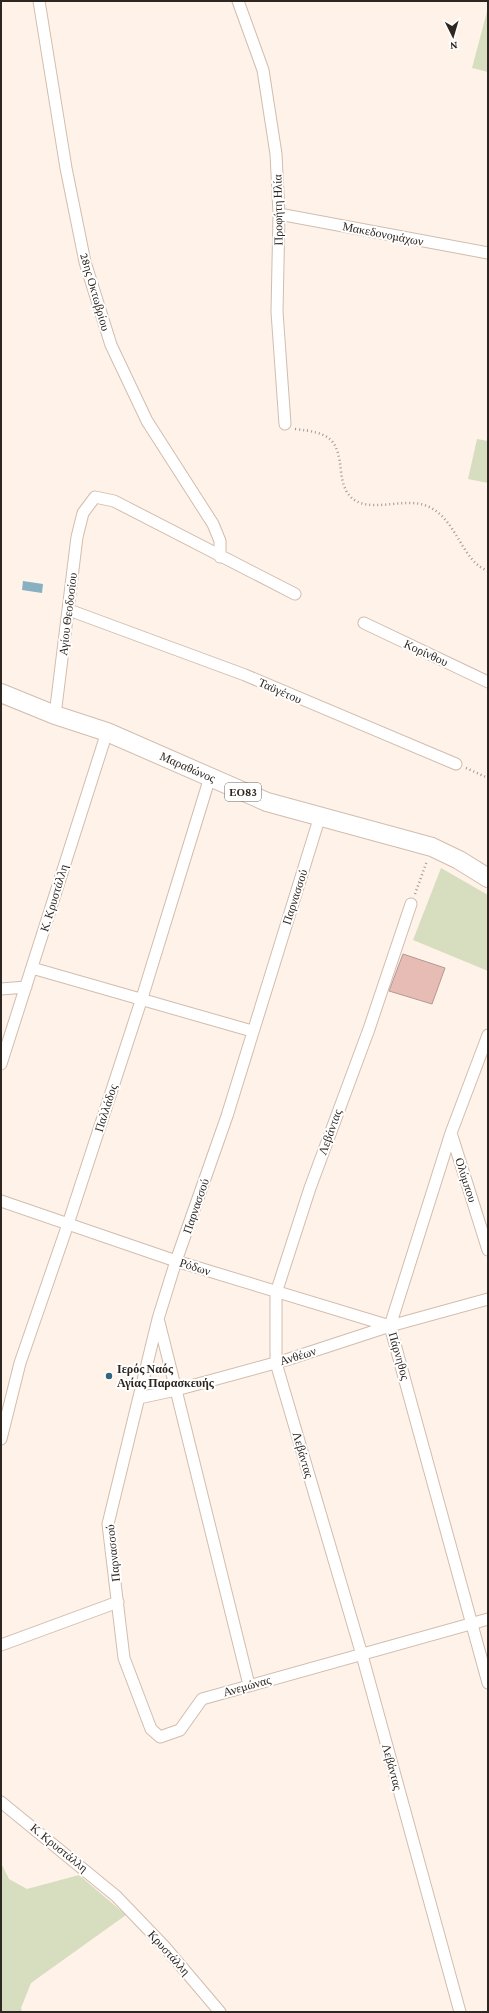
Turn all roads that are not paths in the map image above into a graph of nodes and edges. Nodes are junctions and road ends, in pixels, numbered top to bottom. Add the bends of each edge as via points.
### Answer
1 (39, 1) edge
2 (238, 1) edge
3 (279, 214) junction
4 (488, 253) edge
5 (285, 424) road end
6 (220, 557) junction
7 (295, 594) dead end
8 (69, 610) junction
9 (364, 624) dead end
10 (488, 682) edge
11 (1, 693) edge
12 (55, 714) junction
13 (107, 732) junction
14 (456, 764) road end
15 (210, 777) junction
16 (320, 816) junction
17 (488, 878) edge
18 (412, 904) road end
19 (32, 968) junction
20 (26, 987) junction
21 (1, 990) edge
22 (142, 998) junction
23 (252, 1031) junction
24 (488, 1035) edge
25 (1, 1064) edge
26 (451, 1133) junction
27 (1, 1201) edge
28 (68, 1224) junction
29 (488, 1250) edge
30 (176, 1261) junction
31 (276, 1293) junction
32 (488, 1299) edge
33 (158, 1319) junction
34 (390, 1326) junction
35 (276, 1363) junction
36 (176, 1390) junction
37 (139, 1398) junction
38 (1, 1439) edge
39 (118, 1602) junction
40 (488, 1619) edge
41 (473, 1623) junction
42 (1, 1645) edge
43 (362, 1655) junction
44 (488, 1682) edge
45 (249, 1685) junction
46 (1, 1802) edge
47 (116, 1896) joint
48 (220, 2012) edge
49 (460, 2012) edge

1 - 6 street, 28ης Οκτωβρίου via 66,168 85,262 110,345 147,422 213,524 220,541
2 - 3 street, Προφήτη Ηλία via 258,54 268,98 276,161
3 - 4 street, Μακεδονομάχων
3 - 5 street, Προφήτη Ηλία via 277,312
6 - 7 street
6 - 8 street, Αγίου Θεοδοσίου via 114,501 95,497 83,513 77,537
8 - 12 street, Αγίου Θεοδοσίου
8 - 14 street, Ταϋγέτου via 245,675
9 - 10 street, Κορίνθου
11 - 12 main road, Μαραθώνος / ΕΟ83
12 - 13 main road, Μαραθώνος / ΕΟ83
13 - 15 main road, Μαραθώνος / ΕΟ83
13 - 19 street, Κ. Κρυστάλλη
15 - 16 main road, Μαραθώνος / ΕΟ83 via 266,802
15 - 22 street, Παλλάδος
16 - 17 main road, Μαραθώνος / ΕΟ83 via 432,847
16 - 23 street, Παρνασσού
18 - 31 street, Λεβάντας via 310,1188
19 - 20 street, Κ. Κρυστάλλη
19 - 22 street
20 - 21 street
20 - 25 street, Κ. Κρυστάλλη
22 - 23 street
22 - 28 street, Παλλάδος
23 - 30 street, Παρνασσού via 227,1116
24 - 26 street, Πάρνηθος
26 - 29 street, Ολύμπου
26 - 34 street, Πάρνηθος
27 - 28 street, Ρόδων
28 - 30 street, Ρόδων
28 - 38 street, Παλλάδος via 20,1363
30 - 31 street, Ρόδων
30 - 33 street, Παρνασσού
31 - 34 street, Ρόδων
31 - 35 street, Λεβάντας
32 - 34 street, Ανθέων
33 - 36 street
33 - 37 street, Παρνασσού
34 - 35 street, Ανθέων
34 - 41 street, Πάρνηθος
35 - 36 street, Ανθέων
35 - 43 street, Λεβάντας
36 - 37 street, Ανθέων
36 - 45 street
37 - 39 street, Παρνασσού via 108,1524
39 - 42 street
39 - 45 street, Ανεμώνας via 124,1658 151,1729 160,1736 180,1730 202,1699
40 - 41 street, Ανεμώνας
41 - 43 street, Ανεμώνας
41 - 44 street, Πάρνηθος
43 - 45 street, Ανεμώνας
43 - 49 street, Λεβάντας
46 - 47 street, Κ. Κρυστάλλη
47 - 48 street, Κρυστάλλη via 164,1946

